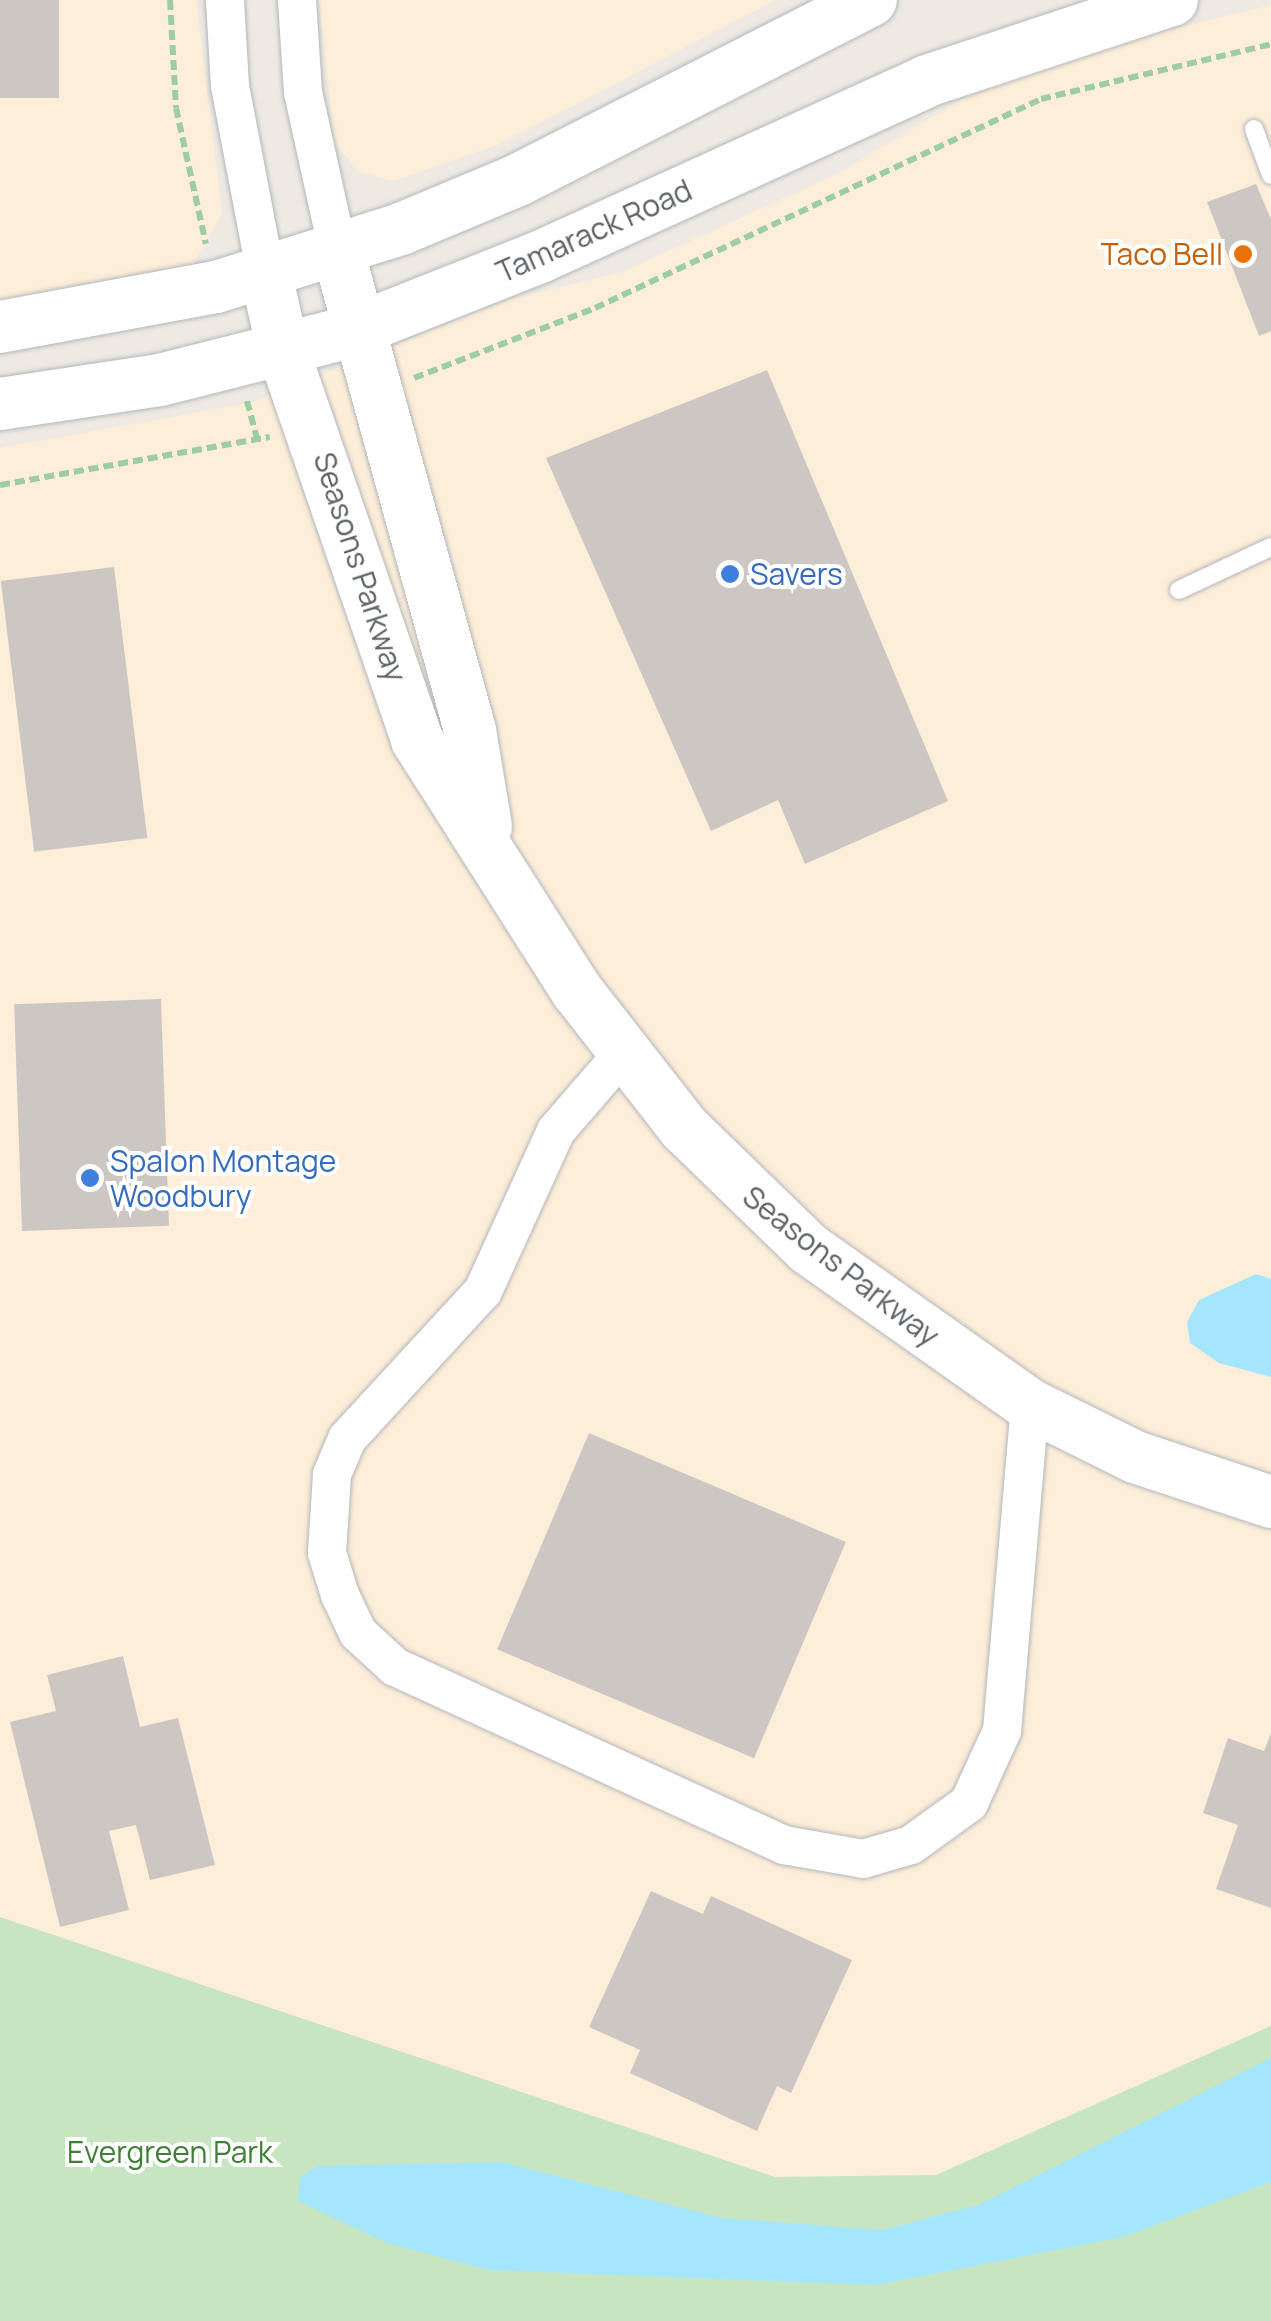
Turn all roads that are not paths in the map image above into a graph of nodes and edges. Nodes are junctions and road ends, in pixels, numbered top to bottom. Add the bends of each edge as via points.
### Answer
1 (225, 0) edge
2 (297, 0) edge
3 (870, 0) edge
4 (1172, 0) edge
5 (1254, 128) dead end
6 (1271, 175) edge
7 (338, 251) junction
8 (266, 274) junction
9 (0, 328) edge
10 (353, 331) junction
11 (283, 350) junction
12 (0, 404) edge
13 (1271, 547) edge
14 (1179, 590) dead end
15 (488, 844) junction
16 (626, 1051) junction
17 (1030, 1405) junction
18 (1271, 1502) edge

1 - 8 street via 230,86
2 - 7 street via 303,92
3 - 7 street via 518,180
4 - 10 street, Tamarack Road via 927,82 542,256
5 - 6 lane
7 - 8 street
7 - 10 street, Seasons Parkway
8 - 9 street
8 - 11 street, Seasons Parkway
10 - 11 street, Tamarack Road
10 - 15 street, Seasons Parkway via 470,731
11 - 12 street, Tamarack Road
11 - 15 street, Seasons Parkway via 417,740
13 - 14 lane
15 - 16 street, Seasons Parkway via 576,991
16 - 17 street, Seasons Parkway via 684,1128 795,1237
16 - 17 street via 556,1130 483,1292 346,1439 332,1475 327,1553 340,1595 358,1633 395,1667 784,1845 863,1859 911,1845 969,1803 1002,1732
17 - 18 street, Seasons Parkway via 1135,1456

